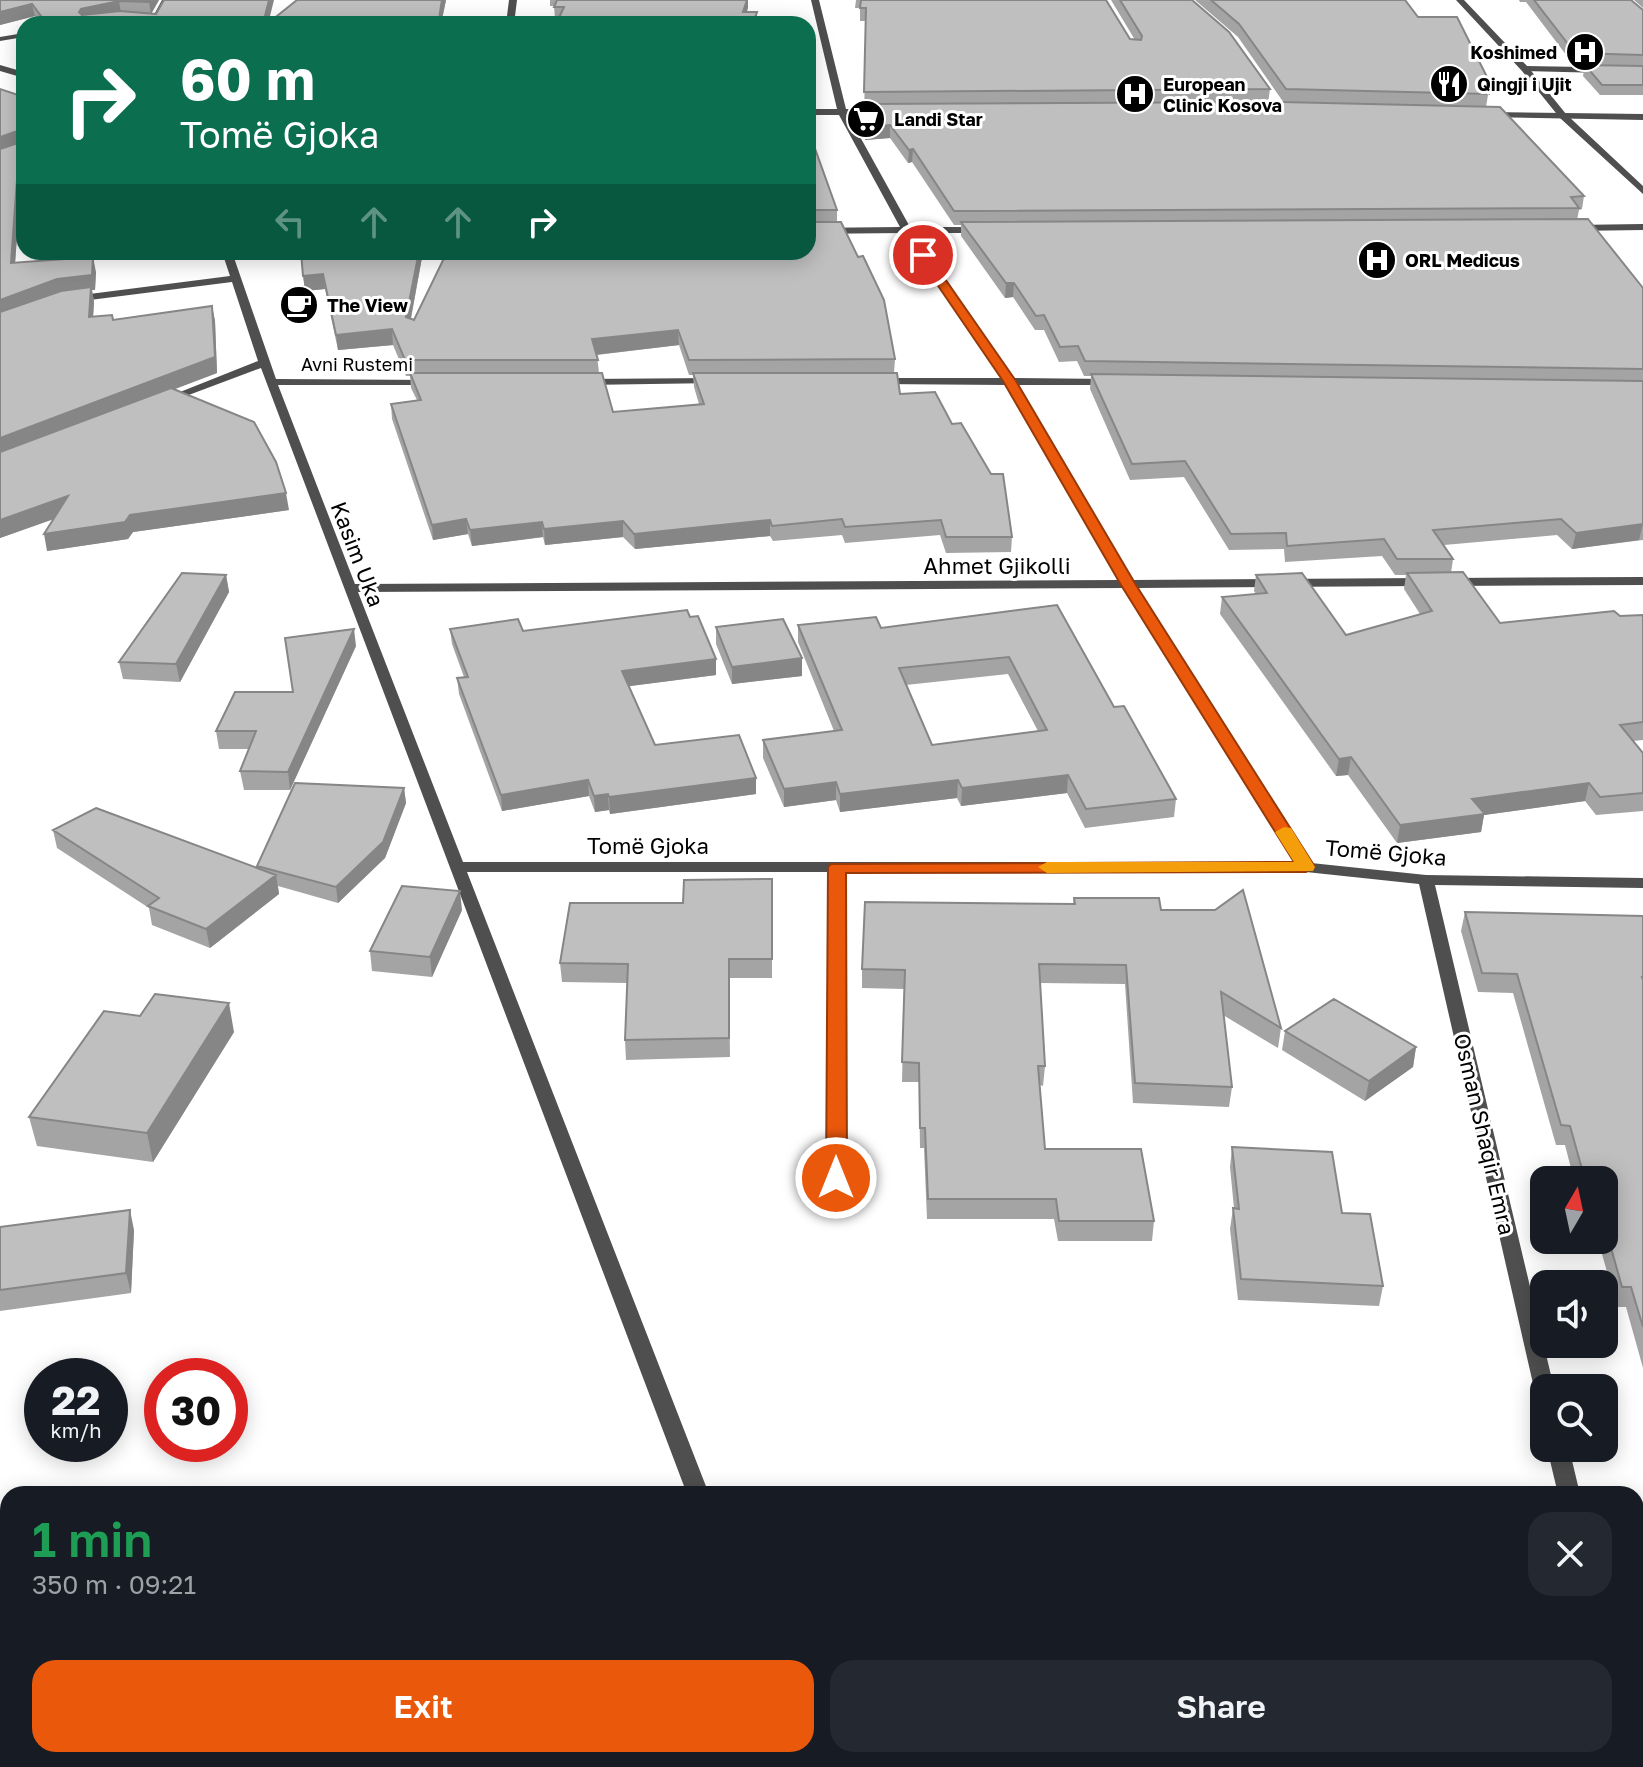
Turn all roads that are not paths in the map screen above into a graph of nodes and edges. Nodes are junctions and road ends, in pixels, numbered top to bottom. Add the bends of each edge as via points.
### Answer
1 (815, 0) edge
2 (1460, 0) edge
3 (1525, 69) junction
4 (1643, 71) edge
5 (816, 112) edge
6 (842, 112) junction
7 (889, 112) edge
8 (1472, 114) edge
9 (1563, 116) junction
10 (1643, 117) edge
11 (1643, 191) edge
12 (1643, 227) edge
13 (1565, 228) edge
14 (906, 230) junction
15 (1000, 230) edge
16 (816, 231) edge
17 (229, 260) edge
18 (235, 278) junction
19 (61, 300) edge
20 (264, 363) junction
21 (727, 381) edge
22 (868, 381) edge
23 (1009, 381) junction
24 (271, 382) junction
25 (444, 382) edge
26 (570, 382) edge
27 (1120, 382) edge
28 (147, 407) edge
29 (1643, 581) edge
30 (1129, 585) junction
31 (350, 588) junction
32 (458, 867) junction
33 (837, 867) junction
34 (1306, 867) junction
35 (1426, 880) junction
36 (1643, 883) edge
37 (836, 1178) dead end
38 (1541, 1374) edge
39 (1561, 1462) edge
40 (695, 1486) edge
41 (1567, 1486) edge

1 - 6 street
2 - 3 street
3 - 4 street
3 - 9 street
5 - 6 street
6 - 7 street
6 - 14 street
8 - 9 street
9 - 10 street
9 - 11 street
12 - 13 street
14 - 15 street
14 - 16 street
14 - 23 street
17 - 18 street, Kasim Uka
18 - 19 street
18 - 20 street, Kasim Uka
20 - 24 street, Kasim Uka
20 - 28 street
21 - 26 street
22 - 23 street
23 - 27 street
23 - 30 street
24 - 25 street, Avni Rustemi
24 - 31 street, Kasim Uka
29 - 30 street, Ahmet Gjikolli
30 - 31 street, Ahmet Gjikolli
30 - 34 street
31 - 32 street, Kasim Uka
32 - 33 street, Tomë Gjoka
32 - 40 street, Kasim Uka
33 - 34 street, Tomë Gjoka
33 - 37 street
34 - 35 street, Tomë Gjoka
35 - 36 street, Tomë Gjoka
35 - 38 street, Osman Shaqir Emra
39 - 41 street

